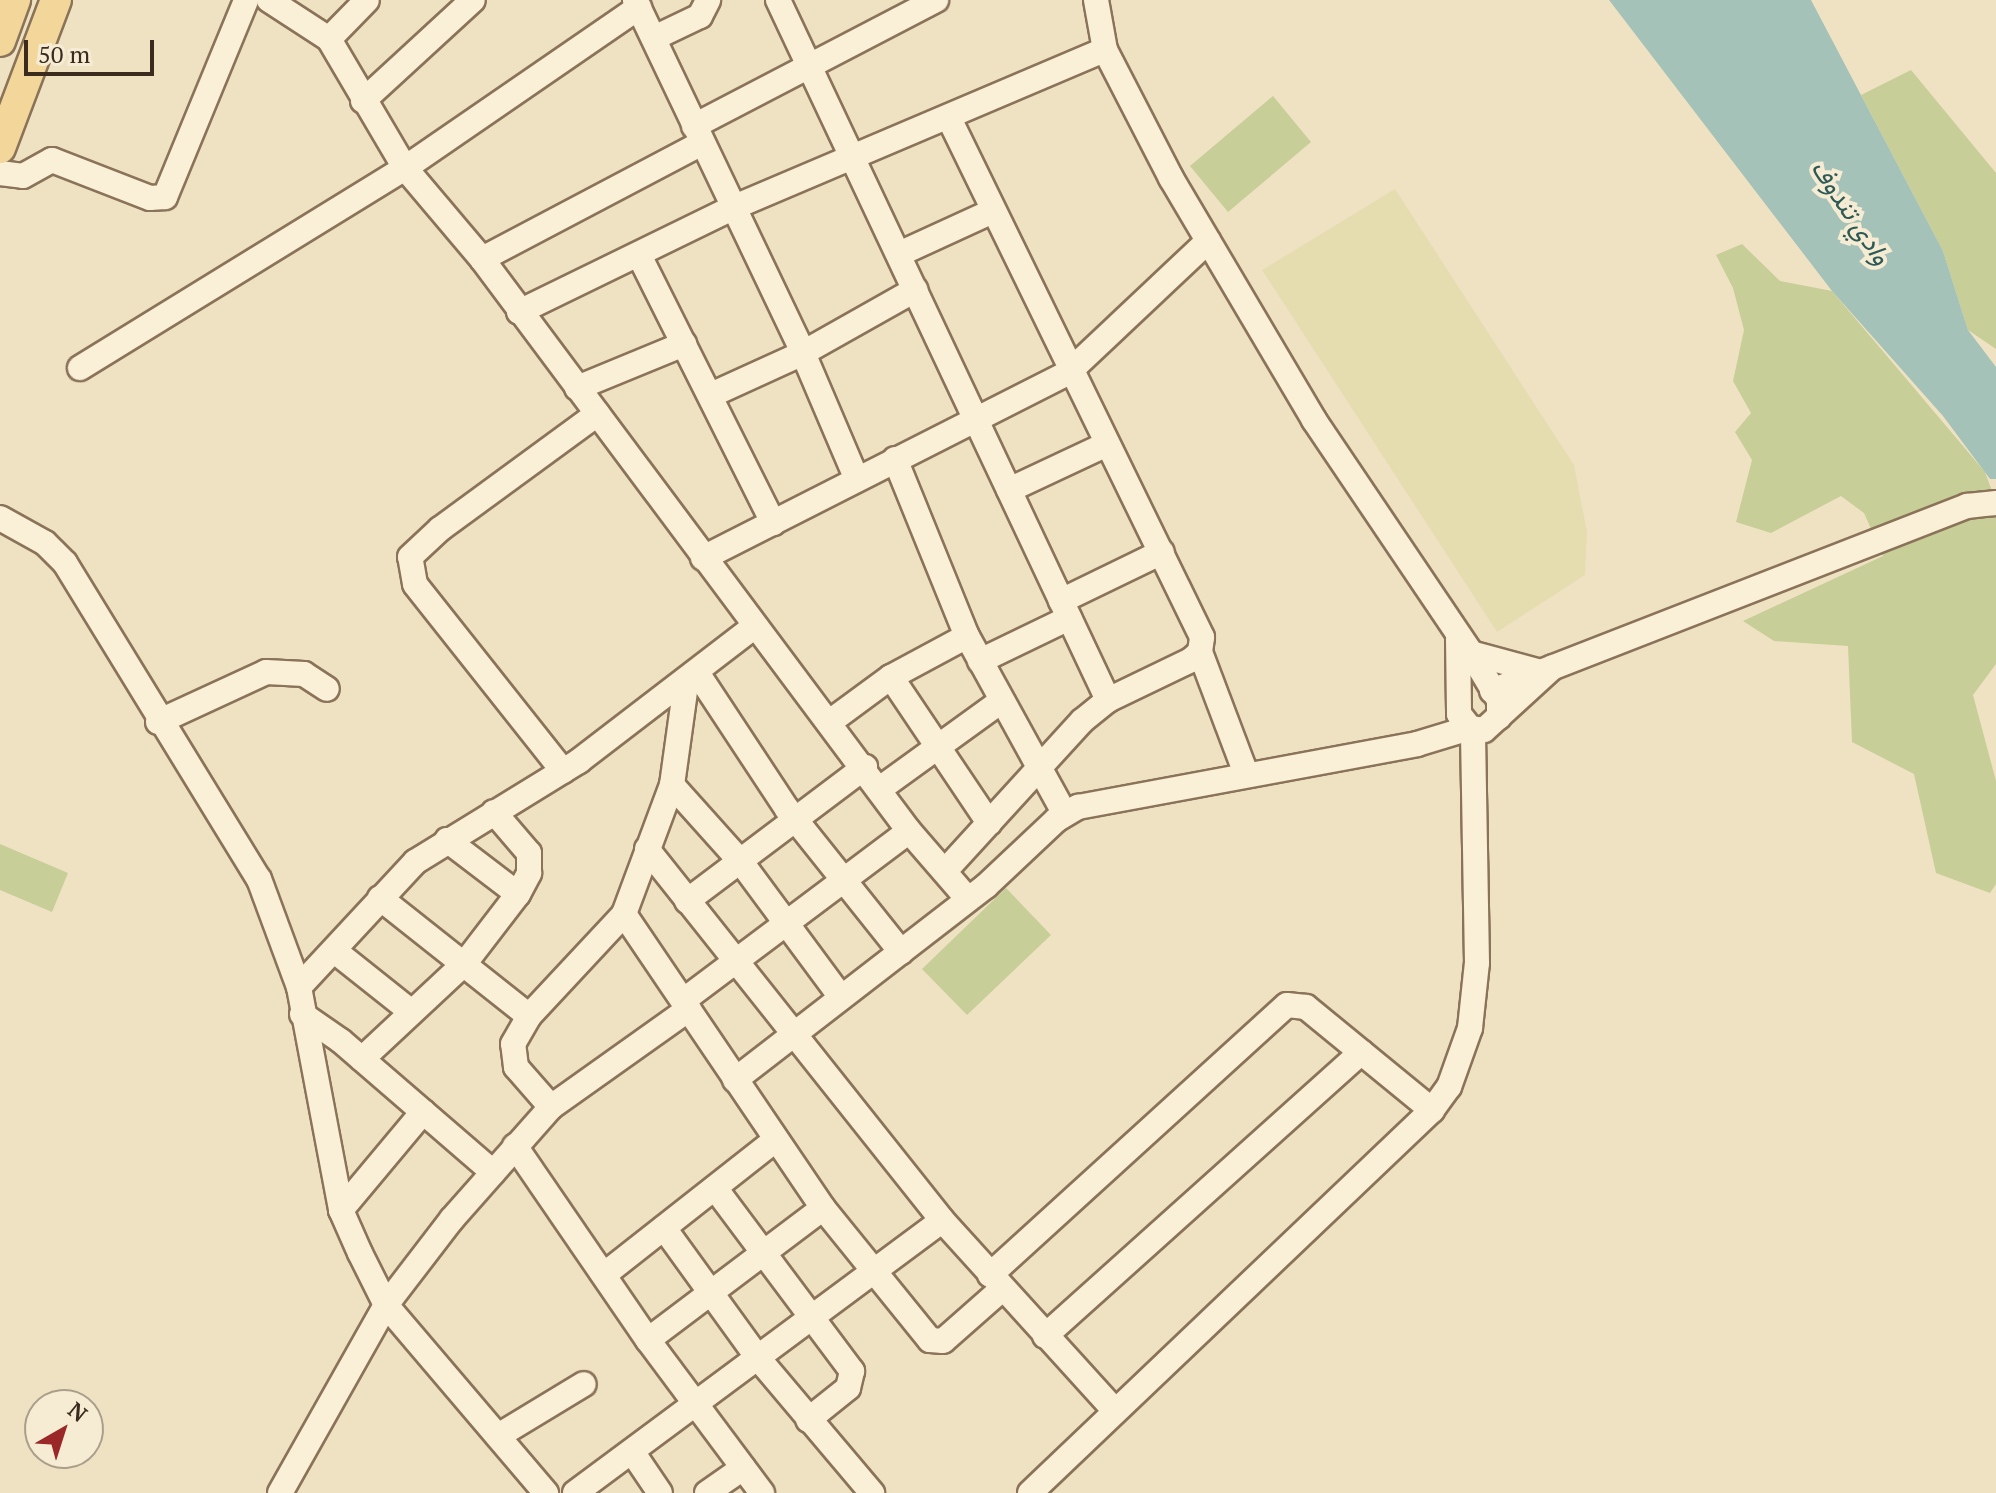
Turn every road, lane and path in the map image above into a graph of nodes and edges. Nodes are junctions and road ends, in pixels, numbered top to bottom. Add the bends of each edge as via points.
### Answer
1 (15, 0) edge
2 (56, 0) edge
3 (246, 0) edge
4 (269, 0) edge
5 (367, 0) edge
6 (473, 0) edge
7 (708, 0) edge
8 (778, 0) edge
9 (936, 0) edge
10 (637, 3) edge
11 (1101, 5) edge
12 (654, 38) junction
13 (329, 39) junction
14 (0, 41) edge
15 (1105, 50) junction
16 (813, 65) junction
17 (363, 101) junction
18 (950, 120) junction
19 (698, 135) junction
20 (0, 148) edge
21 (856, 158) junction
22 (405, 168) junction
23 (0, 173) edge
24 (732, 208) junction
25 (993, 211) junction
26 (1208, 241) junction
27 (899, 254) junction
28 (639, 255) junction
29 (482, 259) junction
30 (915, 290) junction
31 (519, 312) junction
32 (684, 344) junction
33 (803, 353) junction
34 (80, 368) dead end
35 (1069, 372) junction
36 (577, 388) junction
37 (711, 395) junction
38 (597, 414) junction
39 (976, 422) junction
40 (1107, 444) junction
41 (895, 459) junction
42 (856, 477) junction
43 (1009, 490) junction
44 (1996, 503) edge
45 (0, 518) edge
46 (773, 523) junction
47 (1162, 552) junction
48 (703, 558) junction
49 (1065, 609) junction
50 (755, 626) junction
51 (967, 636) junction
52 (1464, 642) junction
53 (1200, 652) junction
54 (980, 661) junction
55 (1545, 669) junction
56 (891, 677) junction
57 (692, 679) junction
58 (327, 689) dead end
59 (1490, 690) junction
60 (1108, 700) junction
61 (1001, 701) junction
62 (1476, 717) junction
63 (831, 721) junction
64 (158, 722) junction
65 (935, 747) junction
66 (865, 767) junction
67 (1039, 768) junction
68 (563, 771) junction
69 (1246, 774) junction
70 (672, 785) junction
71 (881, 788) junction
72 (494, 812) junction
73 (1065, 814) junction
74 (796, 820) junction
75 (989, 823) junction
76 (909, 831) junction
77 (447, 840) junction
78 (647, 849) junction
79 (741, 862) junction
80 (945, 871) junction
81 (847, 882) junction
82 (518, 894) junction
83 (380, 898) junction
84 (968, 899) junction
85 (687, 901) junction
86 (624, 914) junction
87 (787, 924) junction
88 (336, 952) junction
89 (901, 952) junction
90 (465, 963) junction
91 (736, 964) junction
92 (299, 987) junction
93 (841, 997) junction
94 (686, 1005) junction
95 (409, 1010) junction
96 (302, 1014) junction
97 (529, 1016) junction
98 (793, 1035) junction
99 (1361, 1052) junction
100 (362, 1059) junction
101 (735, 1080) junction
102 (551, 1107) junction
103 (1432, 1110) junction
104 (423, 1112) junction
105 (775, 1140) junction
106 (515, 1146) junction
107 (493, 1172) junction
108 (715, 1188) junction
109 (823, 1208) junction
110 (341, 1210) junction
111 (942, 1220) junction
112 (664, 1228) junction
113 (768, 1253) junction
114 (872, 1272) junction
115 (605, 1274) junction
116 (996, 1282) junction
117 (713, 1295) junction
118 (386, 1305) junction
119 (815, 1316) junction
120 (1045, 1336) junction
121 (648, 1340) junction
122 (758, 1358) junction
123 (584, 1384) dead end
124 (695, 1406) junction
125 (1115, 1411) junction
126 (808, 1420) junction
127 (498, 1436) junction
128 (633, 1453) junction
129 (743, 1468) junction
130 (280, 1493) edge
131 (546, 1493) edge
132 (575, 1493) edge
133 (660, 1493) edge
134 (707, 1493) edge
135 (762, 1493) edge
136 (872, 1493) edge
137 (1030, 1493) edge

1 - 14 main road
2 - 20 main road
3 - 23 street via 165,197 150,198 62,162 43,162 23,176
4 - 13 street
5 - 13 street
6 - 17 street
7 - 12 street via 700,16
8 - 16 street
9 - 16 street
10 - 12 street
10 - 22 street
11 - 15 street
12 - 19 street
13 - 17 street
15 - 18 street
15 - 26 street
16 - 19 street
16 - 21 street
17 - 22 street
18 - 21 street
18 - 25 street
19 - 24 street
19 - 29 street
21 - 24 street
21 - 27 street
22 - 29 street
22 - 34 street
24 - 28 street
24 - 33 street
25 - 27 street
25 - 35 street
26 - 35 street
26 - 52 street via 1314,420
27 - 30 street
28 - 31 street
28 - 32 street
29 - 31 street
30 - 33 street
30 - 39 street
31 - 36 street
32 - 36 street
32 - 37 street
33 - 37 street
33 - 42 street
35 - 39 street
35 - 40 street
36 - 38 street
37 - 46 street
38 - 48 street
38 - 68 street via 440,529 410,557 415,584
39 - 41 street
39 - 43 street
40 - 43 street
40 - 47 street
41 - 42 street
41 - 51 street
42 - 46 street
43 - 49 street
44 - 55 street via 1967,506
45 - 64 street via 45,543 65,563
46 - 48 street
47 - 49 street
47 - 53 street via 1199,625
48 - 50 street
49 - 54 street
49 - 60 street
50 - 57 street
50 - 63 street
51 - 54 street
51 - 56 street
52 - 55 street
52 - 59 street
52 - 62 street
53 - 60 street
53 - 69 street
54 - 61 street
55 - 59 street
55 - 62 street
56 - 63 street
56 - 65 street
57 - 68 street
57 - 70 street
57 - 74 street
58 - 64 street via 304,674 266,672
59 - 62 street via 1470,689
60 - 67 street
61 - 65 street
61 - 67 street
62 - 69 street via 1417,744
62 - 103 street via 1477,963 1470,1028 1459,1066
63 - 66 street
64 - 92 street via 259,879
65 - 71 street
65 - 75 street
66 - 71 street
66 - 74 street
67 - 73 street
67 - 75 street
68 - 72 street
69 - 73 street via 1095,801
70 - 78 street
70 - 79 street
71 - 76 street
72 - 77 street
72 - 82 street via 529,853 529,873
73 - 84 street
74 - 79 street
74 - 81 street
75 - 80 street
76 - 80 street
76 - 81 street
77 - 82 street
77 - 83 street via 415,862
78 - 85 street
78 - 86 street
79 - 85 street
79 - 87 street
80 - 84 street
81 - 87 street
81 - 89 street
82 - 90 street
83 - 88 street
83 - 90 street
84 - 89 street
85 - 91 street
86 - 94 street
86 - 97 street
87 - 91 street
87 - 93 street
88 - 92 street
88 - 95 street
89 - 93 street
90 - 95 street via 424,1003
90 - 97 street
91 - 94 street
91 - 98 street
92 - 96 street
93 - 98 street
94 - 101 street
94 - 102 street
95 - 100 street
96 - 100 street
96 - 110 street via 322,1093
97 - 102 street via 511,1059
98 - 101 street
98 - 111 street
99 - 103 street
99 - 116 street via 1306,1007 1287,1005
99 - 120 street
100 - 104 street
101 - 105 street
102 - 106 street
103 - 125 street
104 - 107 street
104 - 110 street
105 - 108 street
105 - 109 street
106 - 107 street
106 - 115 street
107 - 118 street
108 - 112 street
108 - 113 street
109 - 113 street
109 - 114 street
110 - 118 street
111 - 114 street
111 - 116 street
112 - 115 street
112 - 117 street
113 - 117 street
113 - 119 street
114 - 116 street via 936,1342
114 - 119 street
115 - 121 street
116 - 120 street
117 - 121 street
117 - 122 street
118 - 127 street
118 - 130 street
119 - 122 street
119 - 126 street via 853,1378
120 - 125 street
121 - 124 street
122 - 124 street
122 - 126 street
123 - 127 street
124 - 128 street
124 - 129 street
125 - 137 street
126 - 136 street
127 - 131 street
128 - 132 street
128 - 133 street
129 - 134 street
129 - 135 street

